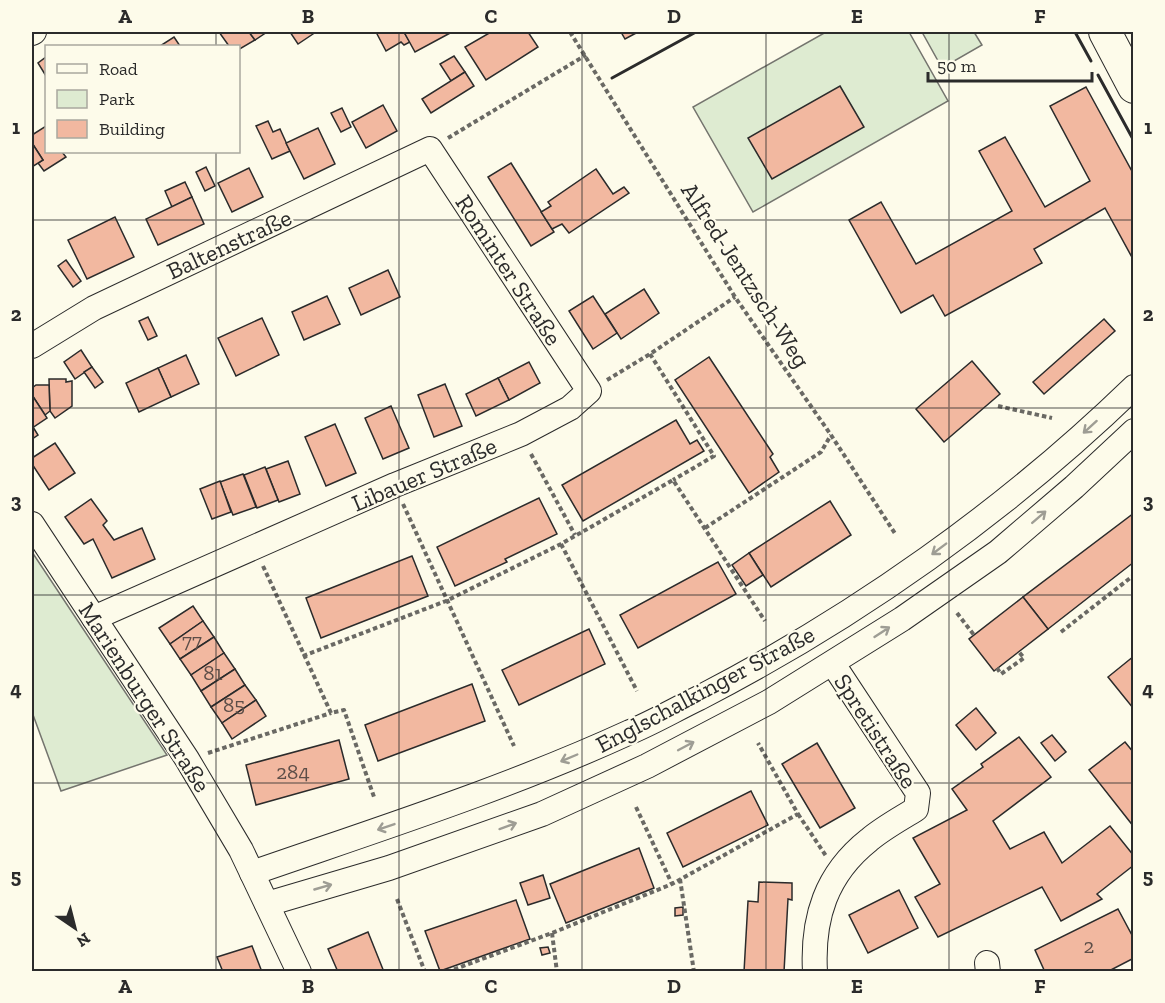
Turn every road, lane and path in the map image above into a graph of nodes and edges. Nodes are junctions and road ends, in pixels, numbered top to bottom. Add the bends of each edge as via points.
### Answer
1 (570, 32) edge
2 (1105, 32) edge
3 (586, 55) junction
4 (1134, 87) edge
5 (430, 149) junction
6 (735, 297) junction
7 (32, 346) edge
8 (650, 354) junction
9 (1134, 387) edge
10 (589, 391) junction
11 (998, 406) dead end
12 (1052, 418) dead end
13 (1134, 431) edge
14 (521, 434) junction
15 (831, 435) junction
16 (673, 480) junction
17 (395, 485) junction
18 (32, 524) edge
19 (705, 528) junction
20 (575, 535) junction
21 (896, 535) dead end
22 (561, 544) junction
23 (254, 547) junction
24 (1134, 575) edge
25 (446, 601) junction
26 (957, 613) dead end
27 (94, 618) junction
28 (765, 621) dead end
29 (1062, 632) dead end
30 (974, 635) dead end
31 (1019, 652) dead end
32 (303, 656) junction
33 (833, 664) junction
34 (997, 668) dead end
35 (753, 670) junction
36 (637, 691) dead end
37 (769, 702) junction
38 (331, 713) junction
39 (758, 744) dead end
40 (514, 746) dead end
41 (188, 759) junction
42 (374, 796) dead end
43 (636, 807) dead end
44 (798, 814) junction
45 (841, 867) junction
46 (252, 873) junction
47 (680, 879) junction
48 (672, 884) junction
49 (397, 899) dead end
50 (267, 904) junction
51 (552, 933) junction
52 (299, 972) edge
53 (425, 972) edge
54 (447, 972) edge
55 (558, 972) edge
56 (694, 972) edge
57 (815, 972) edge

1 - 3 path, Alfred-Jentzsch-Weg
2 - 4 main road
3 - 5 path
3 - 6 path, Alfred-Jentzsch-Weg
5 - 7 street, Baltenstraße via 94,308
5 - 10 street, Rominter Straße
6 - 8 path
6 - 15 path, Alfred-Jentzsch-Weg
8 - 10 path
8 - 16 path via 714,456
9 -> 35 street, Englschalkinger Straße via 1047,465 948,542 879,591
10 - 14 street, Libauer Straße via 570,408
11 - 12 path
33 -> 13 street, Englschalkinger Straße via 998,552
14 - 17 street, Libauer Straße
14 - 20 path
15 - 19 path via 820,452
15 - 21 path, Alfred-Jentzsch-Weg
16 - 19 path
16 - 20 path
17 - 23 street, Libauer Straße
17 - 25 path
18 - 27 street, Marienburger Straße
19 - 28 path
20 - 22 path
22 - 25 path
22 - 36 path
23 - 27 street, Libauer Straße
23 - 32 path
24 - 29 path
25 - 32 path
25 - 40 path
26 - 30 path
27 - 41 street, Marienburger Straße
31 - 34 path via 1024,658 1001,674
32 - 38 path
33 - 37 street, Englschalkinger Straße
33 - 45 street, Spretistraße via 918,792 916,809 869,840
35 - 37 street via 747,682 749,693
35 -> 46 street, Englschalkinger Straße via 632,732 528,775
50 -> 37 street, Englschalkinger Straße via 390,868 542,814 647,766
38 - 41 path
38 - 42 path via 344,710
39 - 44 path
41 - 46 street, Marienburger Straße
43 - 48 path
44 - 45 path via 829,860
44 - 47 path
45 - 57 street, Spretistraße via 817,920
46 - 50 street, Marienburger Straße
47 - 48 path
47 - 56 path
48 - 51 path
49 - 53 path
50 - 52 street, Marienburger Straße
51 - 54 path
51 - 55 path

